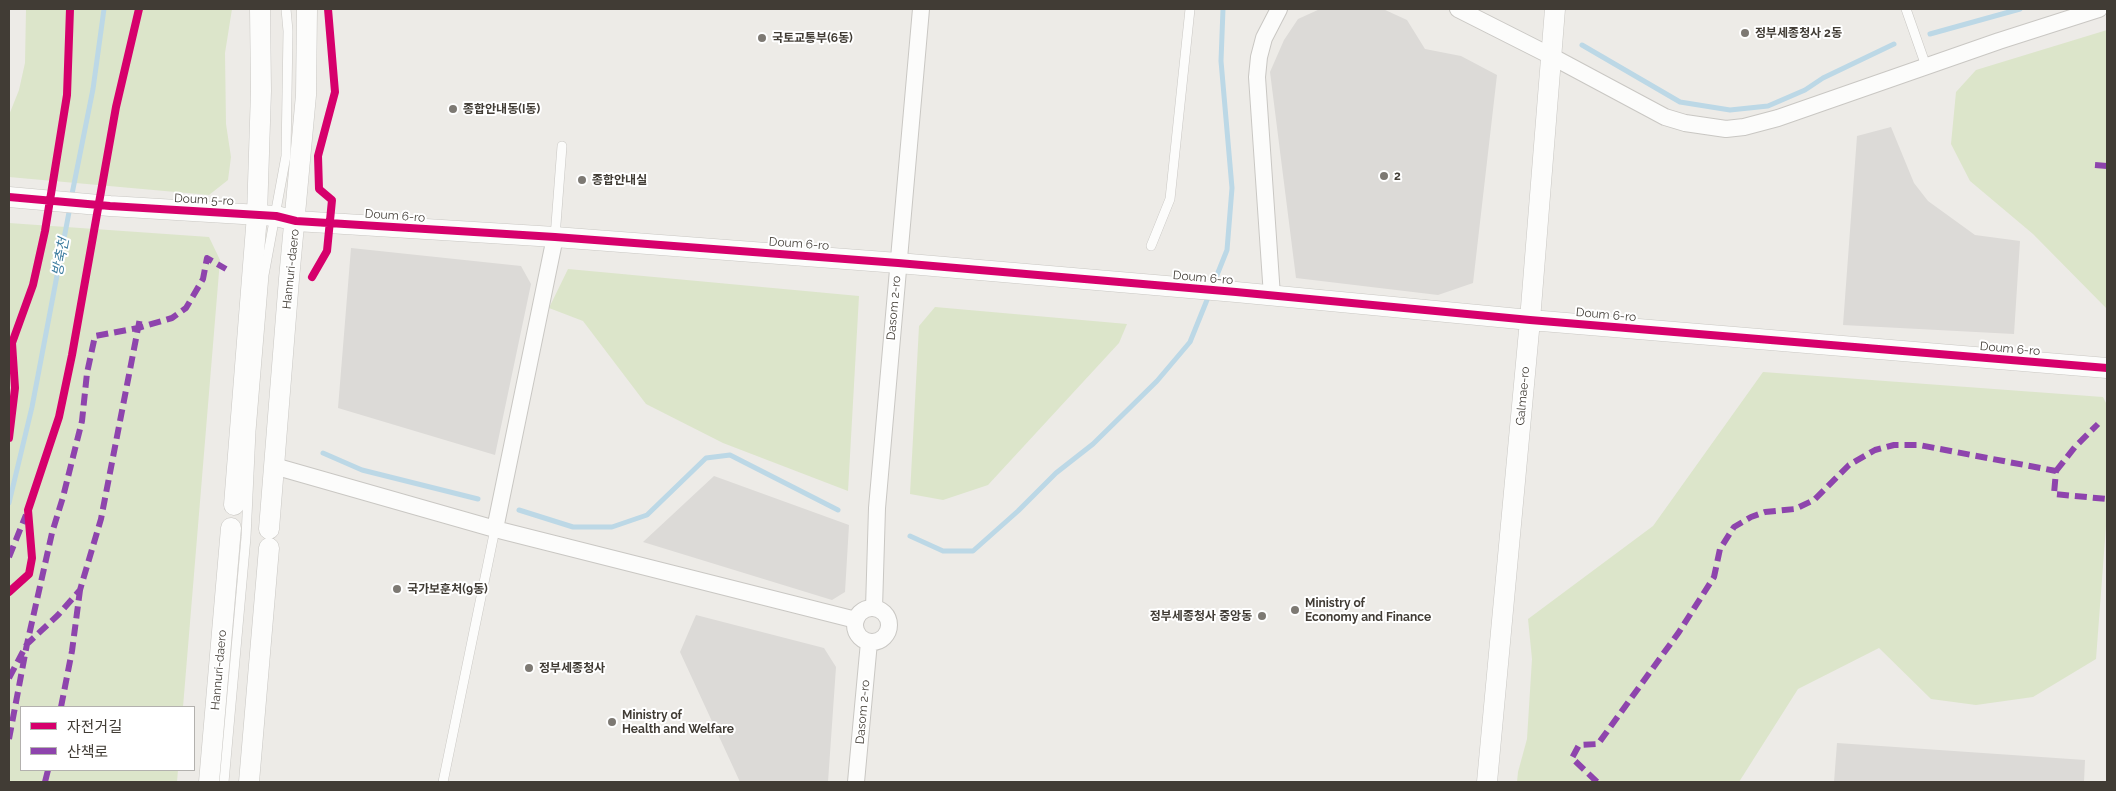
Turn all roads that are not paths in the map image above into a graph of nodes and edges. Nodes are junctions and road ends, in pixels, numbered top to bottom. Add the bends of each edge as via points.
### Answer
1 (260, 9) edge
2 (286, 9) edge
3 (307, 9) edge
4 (921, 9) edge
5 (1190, 9) edge
6 (1279, 9) edge
7 (1458, 9) edge
8 (1555, 9) edge
9 (1906, 9) edge
10 (2099, 9) edge
11 (1551, 56) junction
12 (1926, 66) junction
13 (562, 146) dead end
14 (11, 197) edge
15 (266, 215) junction
16 (296, 221) junction
17 (555, 237) junction
18 (1151, 246) dead end
19 (898, 263) junction
20 (1272, 296) junction
21 (1530, 320) junction
22 (2107, 368) edge
23 (274, 466) junction
24 (234, 505) dead end
25 (232, 528) dead end
26 (495, 528) junction
27 (874, 608) junction
28 (856, 620) junction
29 (869, 642) junction
30 (209, 782) edge
31 (224, 782) edge
32 (249, 782) edge
33 (443, 782) edge
34 (856, 782) edge
35 (1487, 782) edge

1 - 15 street
2 - 15 lane via 286,156
3 - 16 street, Hannuri-daero via 306,95
4 - 19 street, Dasom 2-ro
5 - 18 lane via 1170,198
6 - 20 street via 1264,38 1257,77
7 - 11 street
8 - 11 street, Galmae-ro
9 - 12 lane
10 - 12 street
11 - 12 street via 1665,117 1726,129 1778,118
11 - 21 street, Galmae-ro
13 - 17 lane
14 - 15 street, Doum 5-ro
15 - 16 street, Doum 5-ro
15 - 24 street
15 - 31 lane via 246,537
16 - 17 street, Doum 6-ro
16 - 23 street, Hannuri-daero
17 - 19 street, Doum 6-ro
17 - 26 street
19 - 20 street, Doum 6-ro
19 - 27 street, Dasom 2-ro via 877,508
20 - 21 street, Doum 6-ro
21 - 22 street, Doum 6-ro
21 - 35 street, Galmae-ro
23 - 26 street
23 - 32 street, Hannuri-daero
25 - 30 street, Hannuri-daero
26 - 28 street
26 - 33 lane
27 - 28 street via 863,611
27 - 29 street via 884,613 890,628 880,641
28 - 29 street via 859,636
29 - 34 street, Dasom 2-ro

